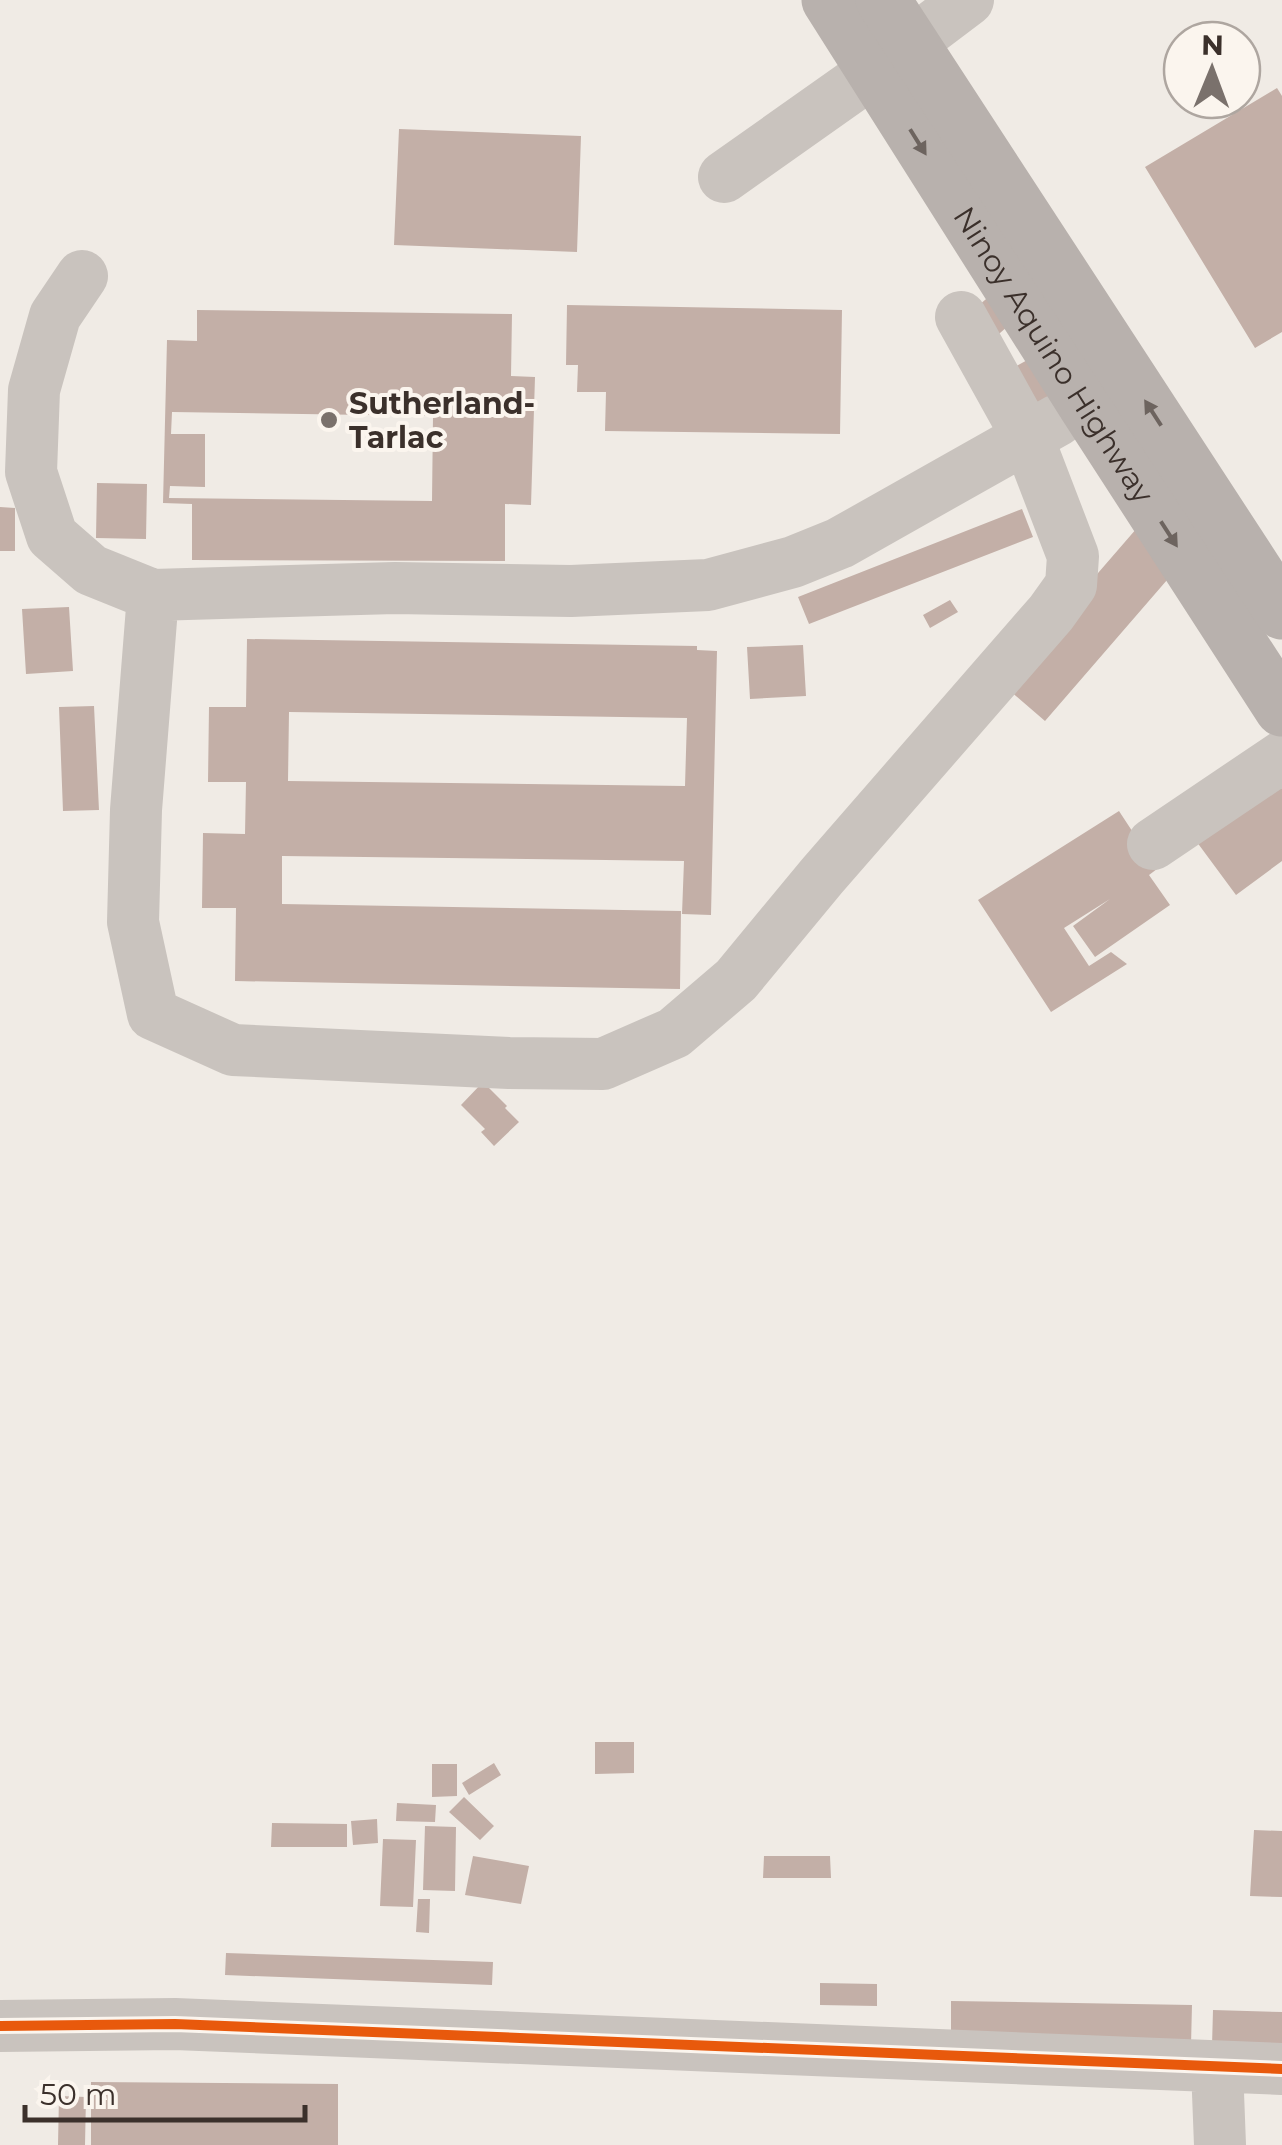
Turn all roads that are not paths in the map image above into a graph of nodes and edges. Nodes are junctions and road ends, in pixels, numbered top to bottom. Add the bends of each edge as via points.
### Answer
1 (829, 0) edge
2 (968, 0) edge
3 (890, 38) edge
4 (724, 177) dead end
5 (82, 276) dead end
6 (961, 317) dead end
7 (1086, 406) junction
8 (1027, 436) junction
9 (153, 595) junction
10 (1282, 612) edge
11 (1282, 709) edge
12 (1282, 757) edge
13 (1153, 844) dead end
14 (0, 2026) edge
15 (1217, 2067) junction
16 (1282, 2069) edge
17 (1220, 2145) edge

1 - 3 main road, Ninoy Aquino Highway
2 - 3 street
3 - 4 street
3 -> 7 main road, Ninoy Aquino Highway
10 -> 3 main road, Ninoy Aquino Highway
5 - 9 street via 55,316 34,390 31,472 52,536 91,570
6 - 8 street
7 - 8 street
7 -> 11 main road, Ninoy Aquino Highway
8 - 9 street via 840,543 708,585
8 - 9 street via 1073,556 1071,585 736,980 674,1032 604,1064 233,1050 153,1014 132,922
12 - 13 street
14 - 15 street via 175,2024
15 - 16 street
15 - 17 street

